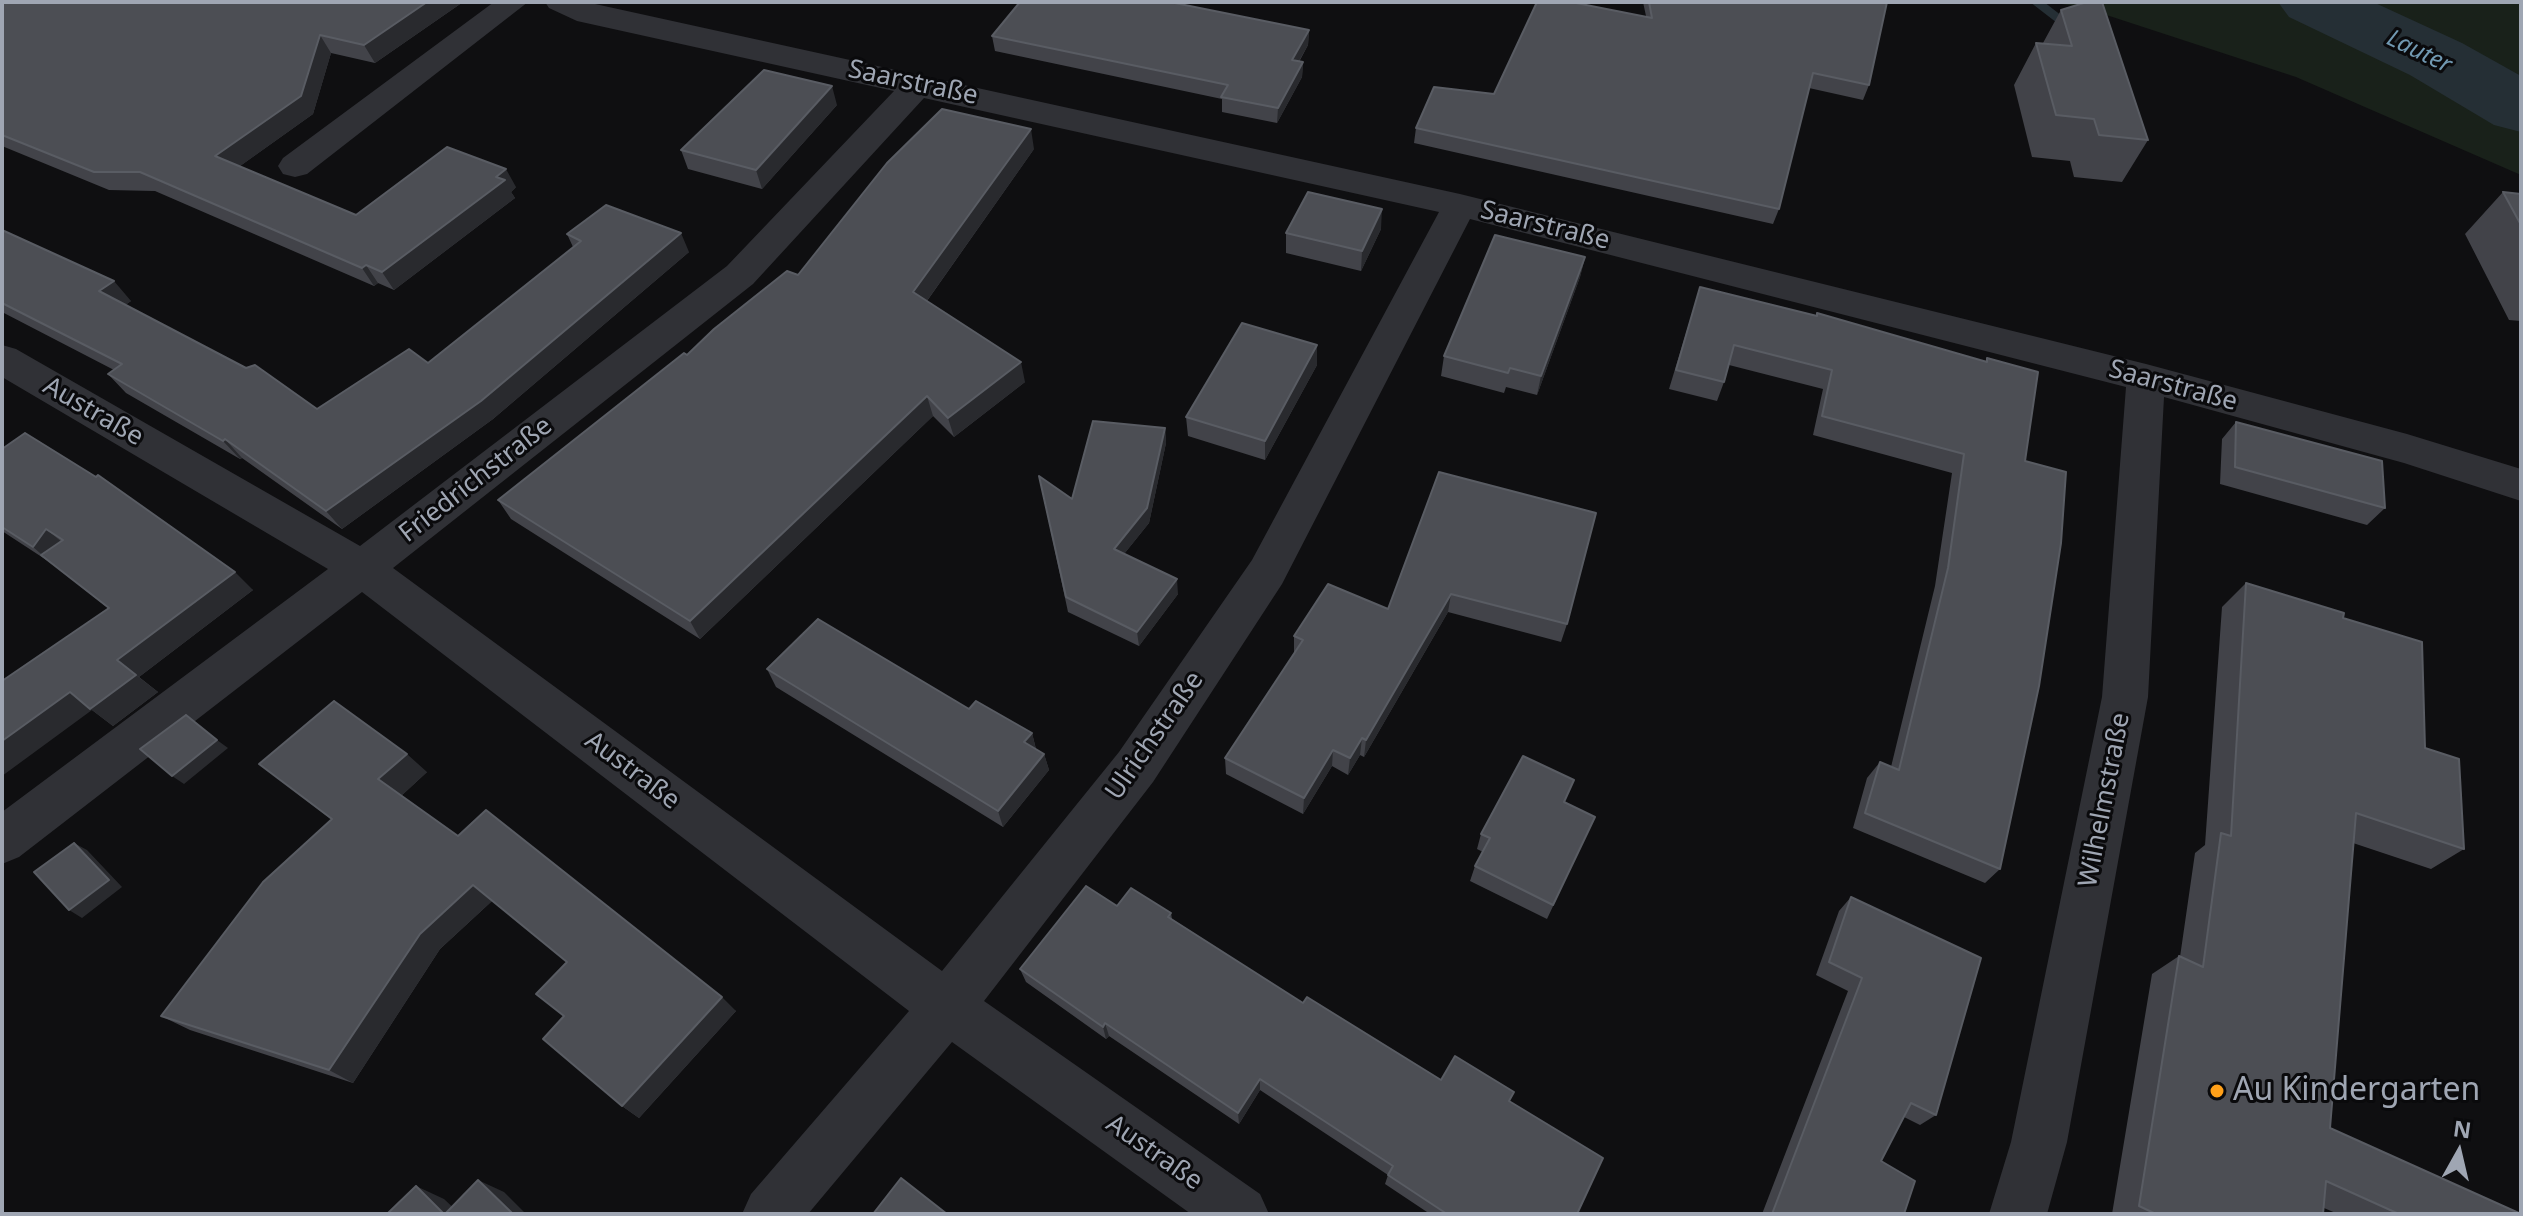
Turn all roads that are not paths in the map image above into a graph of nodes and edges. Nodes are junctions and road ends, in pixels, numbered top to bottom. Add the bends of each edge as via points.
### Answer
1 (513, 2) edge
2 (560, 2) edge
3 (919, 84) junction
4 (295, 166) dead end
5 (1460, 205) junction
6 (2, 359) edge
7 (2146, 378) junction
8 (2521, 485) edge
9 (362, 568) junction
10 (2, 841) edge
11 (947, 1007) junction
12 (771, 1214) edge
13 (1240, 1214) edge
14 (2018, 1214) edge

1 - 4 street
2 - 3 street, Saarstraße via 588,14
3 - 5 street, Saarstraße
3 - 9 street, Friedrichstraße via 740,275
5 - 7 street, Saarstraße
5 - 11 street, Ulrichstraße via 1267,572 1136,767
6 - 9 street, Austraße
7 - 8 street, Saarstraße
7 - 14 street, Wilhelmstraße via 2125,697 2039,1142
9 - 10 street, Friedrichstraße
9 - 11 street, Austraße
11 - 12 street, Ulrichstraße
11 - 13 street, Austraße

